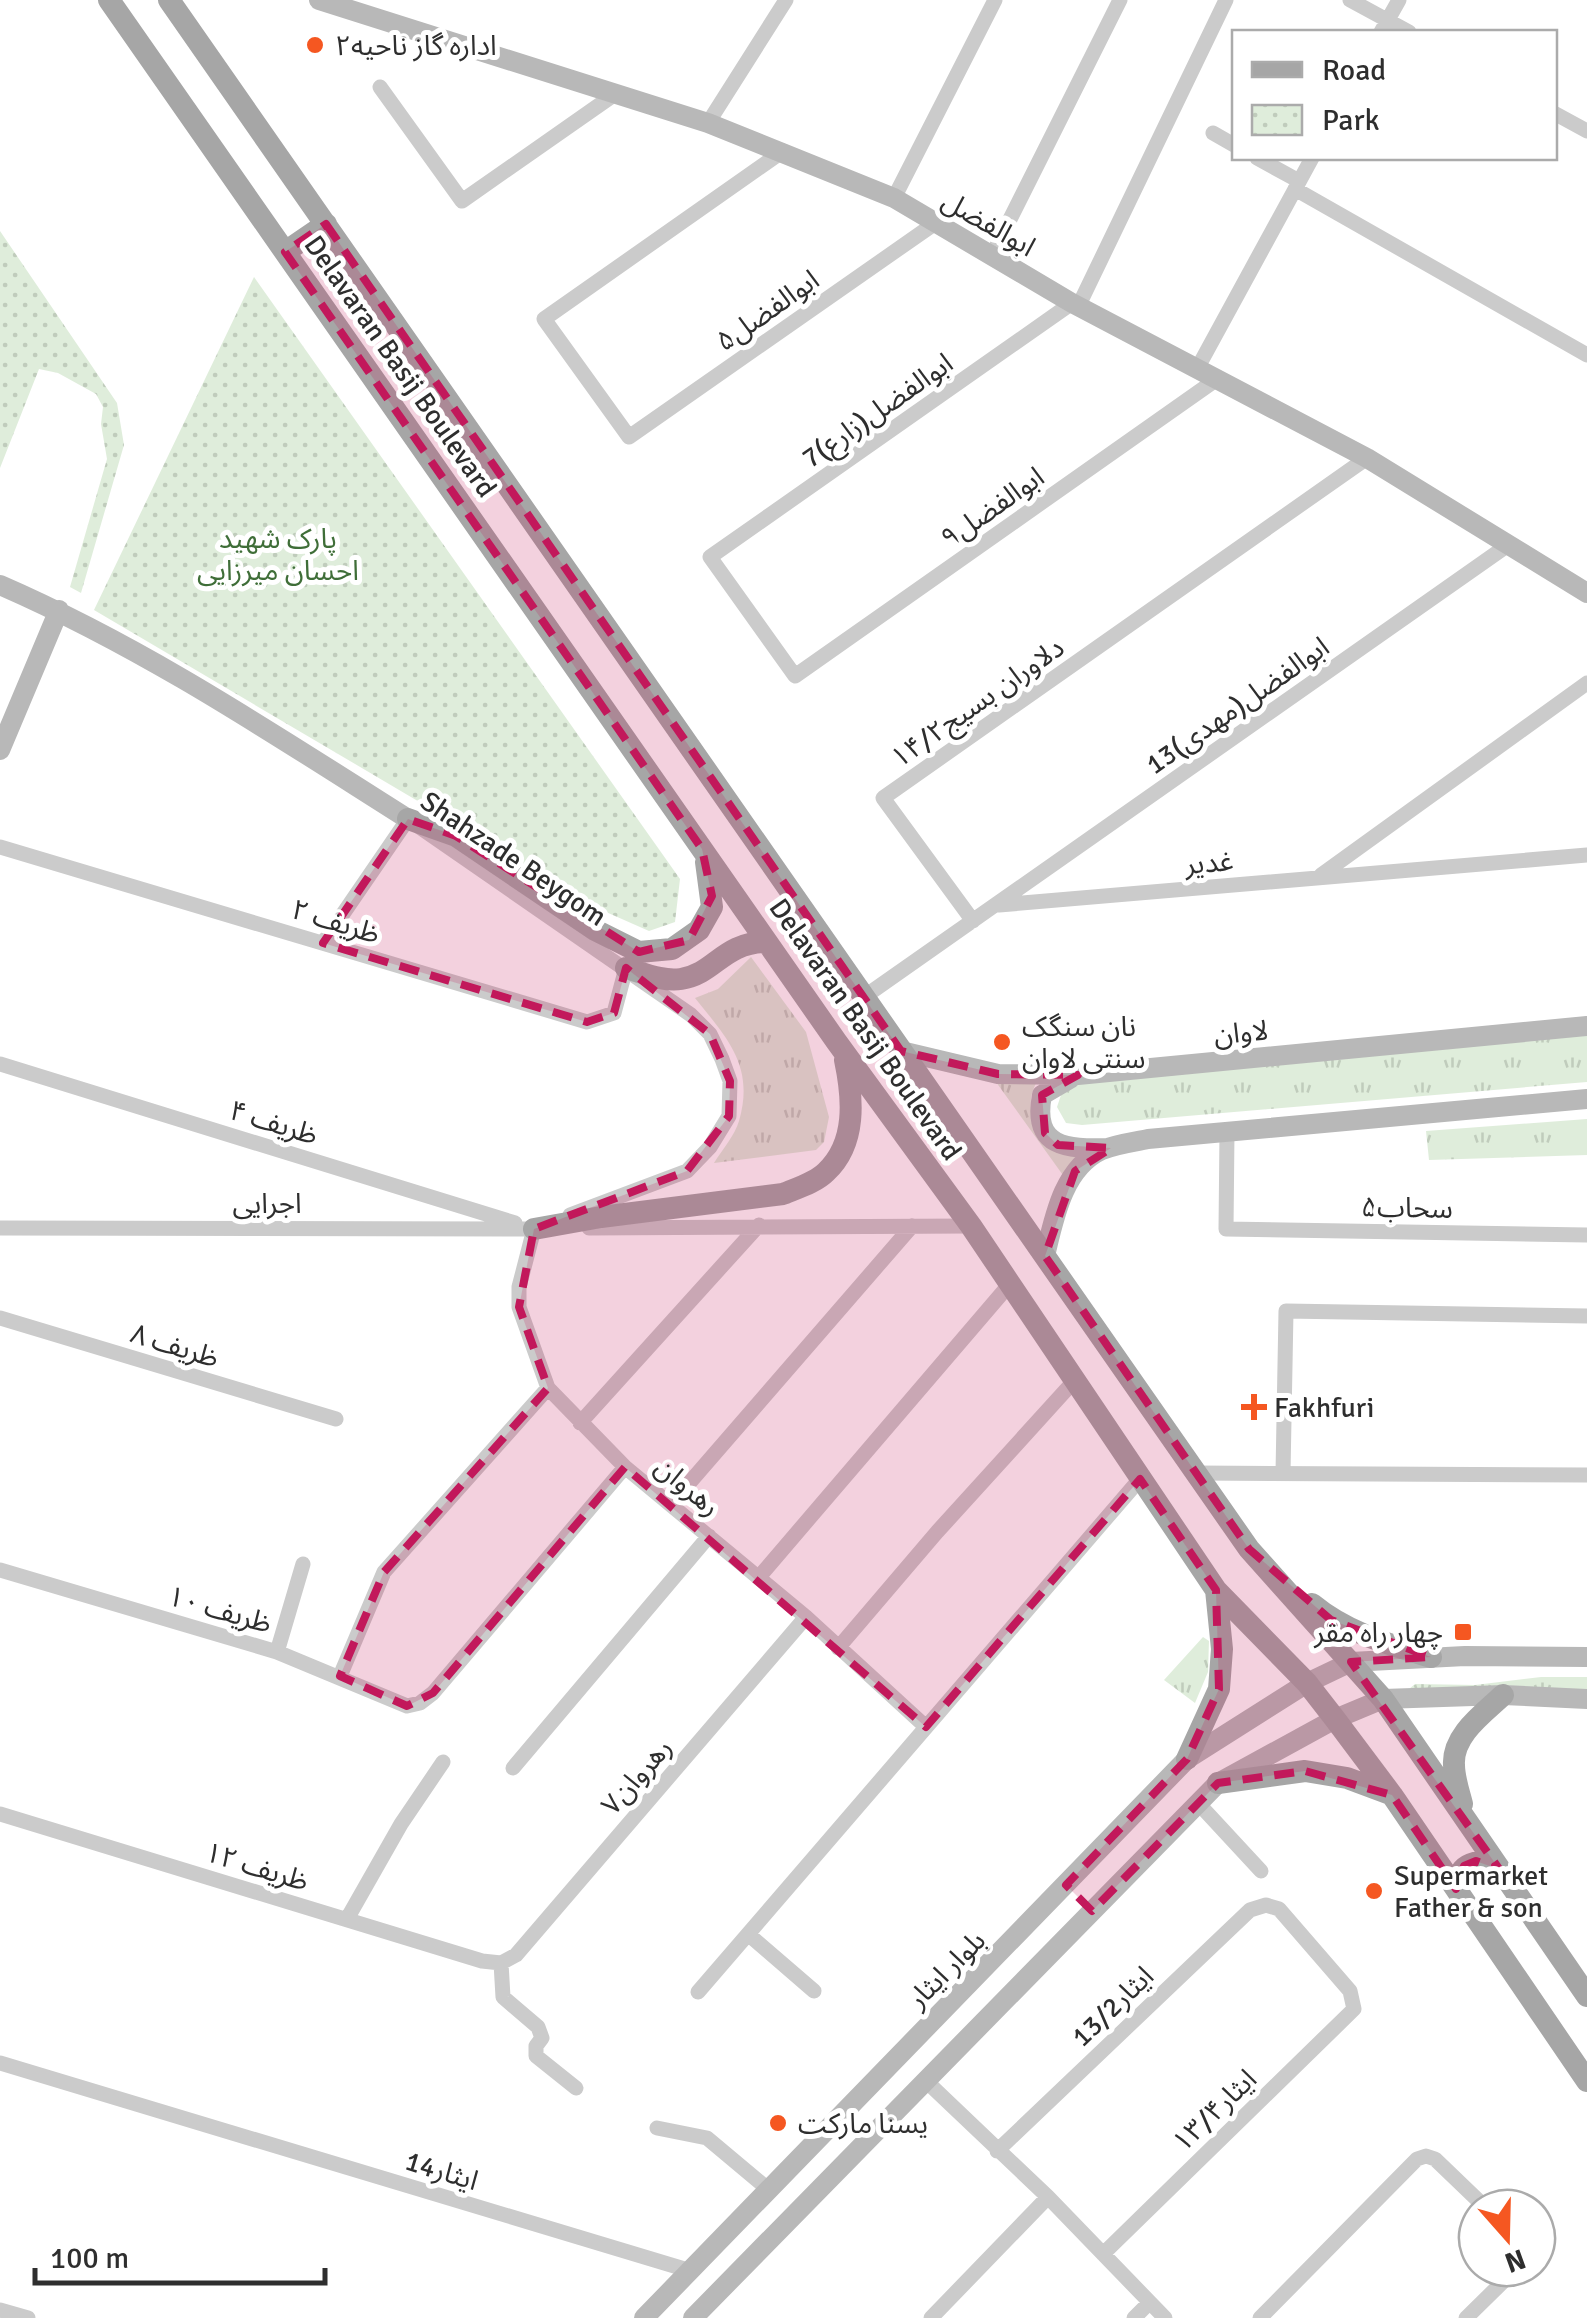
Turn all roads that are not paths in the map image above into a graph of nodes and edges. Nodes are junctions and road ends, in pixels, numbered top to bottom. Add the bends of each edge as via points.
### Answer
1 (110, 0) edge
2 (169, 0) edge
3 (786, 0) edge
4 (995, 0) edge
5 (1120, 0) edge
6 (1350, 0) edge
7 (1399, 0) edge
8 (331, 2) edge
9 (1223, 6) edge
10 (1384, 26) edge
11 (380, 87) dead end
12 (615, 94) junction
13 (1557, 115) edge
14 (708, 123) junction
15 (1587, 131) edge
16 (1213, 133) dead end
17 (1232, 144) edge
18 (782, 151) junction
19 (1260, 160) edge
20 (1311, 160) edge
21 (1297, 185) junction
22 (894, 198) junction
23 (326, 224) junction
24 (934, 224) junction
25 (285, 252) junction
26 (991, 257) junction
27 (1075, 305) junction
28 (1587, 355) edge
29 (1196, 369) junction
30 (1217, 379) junction
31 (1368, 458) junction
32 (1508, 545) junction
33 (0, 584) edge
34 (1587, 594) edge
35 (58, 610) junction
36 (795, 676) joint
37 (1587, 684) edge
38 (0, 750) edge
39 (408, 820) junction
40 (0, 847) edge
41 (702, 849) junction
42 (1587, 855) edge
43 (1318, 877) junction
44 (995, 905) junction
45 (973, 921) junction
46 (766, 942) junction
47 (323, 944) junction
48 (626, 968) junction
49 (864, 998) junction
50 (1587, 1026) edge
51 (901, 1051) junction
52 (843, 1052) junction
53 (0, 1064) edge
54 (1078, 1075) junction
55 (1587, 1099) edge
56 (1227, 1132) junction
57 (1111, 1148) junction
58 (759, 1225) junction
59 (912, 1226) junction
60 (971, 1226) junction
61 (0, 1228) edge
62 (534, 1229) junction
63 (1587, 1236) edge
64 (1045, 1256) junction
65 (1010, 1284) junction
66 (1587, 1316) edge
67 (0, 1318) edge
68 (1075, 1380) junction
69 (548, 1388) junction
70 (336, 1418) dead end
71 (580, 1423) junction
72 (625, 1467) junction
73 (1196, 1473) junction
74 (1284, 1473) junction
75 (1587, 1475) edge
76 (1140, 1479) junction
77 (671, 1504) junction
78 (709, 1536) junction
79 (1249, 1550) junction
80 (303, 1564) dead end
81 (0, 1570) edge
82 (759, 1577) junction
83 (1216, 1590) junction
84 (806, 1617) junction
85 (838, 1648) junction
86 (276, 1652) junction
87 (1431, 1657) junction
88 (1587, 1657) edge
89 (1351, 1662) junction
90 (340, 1676) junction
91 (1306, 1683) junction
92 (1503, 1695) junction
93 (1587, 1698) edge
94 (1383, 1699) junction
95 (1335, 1719) junction
96 (926, 1726) junction
97 (1188, 1759) junction
98 (444, 1762) dead end
99 (513, 1768) dead end
100 (1218, 1783) junction
101 (1392, 1795) junction
102 (1198, 1804) junction
103 (0, 1814) edge
104 (1465, 1818) junction
105 (1500, 1870) junction
106 (1261, 1871) dead end
107 (1066, 1886) junction
108 (1456, 1890) junction
109 (1092, 1911) junction
110 (347, 1919) junction
111 (748, 1934) junction
112 (501, 1963) junction
113 (814, 1991) dead end
114 (698, 1992) dead end
115 (1587, 1996) edge
116 (1354, 1999) joint
117 (0, 2063) edge
118 (926, 2081) junction
119 (1587, 2081) edge
120 (576, 2088) dead end
121 (657, 2128) dead end
122 (997, 2151) junction
123 (1465, 2188) edge
124 (769, 2190) junction
125 (1048, 2197) junction
126 (1103, 2254) junction
127 (691, 2270) junction
128 (1497, 2288) edge
129 (1149, 2303) junction
130 (0, 2310) edge
131 (28, 2318) edge
132 (644, 2318) edge
133 (693, 2318) edge
134 (931, 2318) edge
135 (1134, 2318) edge
136 (1165, 2318) edge
137 (1260, 2318) edge
138 (1466, 2318) edge

1 - 25 main road, Delavaran Basij Boulevard
2 - 23 main road, Delavaran Basij Boulevard
3 - 14 street
4 - 22 street
5 - 26 street
6 - 10 street
7 - 10 street
8 - 12 street, ابوالفضل
9 - 27 street
11 - 12 street via 462,202
12 - 14 street, ابوالفضل
13 - 15 street
14 - 18 street, ابوالفضل
16 - 17 street
18 - 22 street, ابوالفضل
18 - 24 street, ابوالفضل۵ via 544,319 630,437
19 - 21 street
20 - 21 street
21 - 28 street
21 - 29 street
22 - 24 street, ابوالفضل
23 - 25 main road
23 - 49 main road, Delavaran Basij Boulevard
24 - 26 street, ابوالفضل
25 - 41 main road, Delavaran Basij Boulevard
26 - 27 street, ابوالفضل
27 - 29 street, ابوالفضل
27 - 36 street, 7ابوالفضل(زارع) via 710,557
29 - 30 street, ابوالفضل
30 - 31 street, ابوالفضل
30 - 36 street, ابوالفضل۹
31 - 32 street, ابوالفضل
31 - 45 street, ۱۴/۲دلاوران بسیج via 883,798
32 - 34 street, ابوالفضل
32 - 44 street, 13ابوالفضل(مهدی)
33 - 35 street, Shahzade Beygom
35 - 38 street
35 - 39 street, Shahzade Beygom via 229,705
37 - 43 street
39 - 41 main road via 456,836 595,930 640,952 672,949 706,919 712,896
39 - 47 street
39 - 48 street, Shahzade Beygom
40 - 47 street, ظریف ۲
41 - 46 main road, Delavaran Basij Boulevard
42 - 43 street, غدیر
43 - 44 street, غدیر
44 - 45 street
45 - 49 street
46 - 48 main road via 746,942 682,979
46 - 52 main road, Delavaran Basij Boulevard
47 - 48 street, ظریف ۲ via 587,1022 614,1013
48 - 62 street, Shahzade Beygom via 710,1034 730,1081 728,1116 687,1171
49 - 51 main road, Delavaran Basij Boulevard
50 - 54 street, لاوان
51 - 54 street, لاوان via 998,1074
51 - 64 main road, Delavaran Basij Boulevard
52 - 60 main road, Delavaran Basij Boulevard
52 - 62 main road via 852,1092 848,1134 826,1172 807,1184 784,1194
53 - 62 street, ظریف ۴
54 - 57 street via 1042,1095 1045,1133 1058,1145
55 - 56 street
56 - 57 street
56 - 63 street, ۵سحاب via 1226,1229
57 - 64 street via 1075,1171
58 - 59 street, اجرایی
58 - 62 street, اجرایی
58 - 71 street
59 - 60 street, اجرایی
59 - 77 street
60 - 65 main road, Delavaran Basij Boulevard
61 - 62 street, اجرایی
62 - 69 street, رهروان via 519,1306
64 - 73 main road, Delavaran Basij Boulevard
65 - 68 main road, Delavaran Basij Boulevard
65 - 82 street
66 - 74 street via 1286,1312
67 - 70 street, ظریف ۸
68 - 76 main road, Delavaran Basij Boulevard
68 - 85 street
69 - 71 street, رهروان
69 - 90 street via 384,1572
71 - 72 street, رهروان
72 - 77 street, رهروان
72 - 90 street, ظریف ۱۰ via 420,1702 407,1706
73 - 74 street
73 - 79 main road, Delavaran Basij Boulevard
74 - 75 street
76 - 83 main road, Delavaran Basij Boulevard
76 - 96 street
77 - 78 street, رهروان
78 - 82 street, رهروان
78 - 99 street
79 - 87 main road via 1332,1620
79 - 89 main road, Delavaran Basij Boulevard
80 - 86 street
81 - 86 street, ظریف ۱۰
82 - 84 street, رهروان
83 - 91 main road, Delavaran Basij Boulevard
83 - 97 main road via 1219,1689
84 - 85 street, رهروان
84 - 112 street, رهروان۷ via 516,1955
85 - 96 street, رهروان
86 - 90 street, ظریف ۱۰
87 - 88 street
87 - 89 street
89 - 91 street, بلوار ایثار
89 - 94 main road, Delavaran Basij Boulevard
91 - 95 main road, Delavaran Basij Boulevard
91 - 97 street, بلوار ایثار
92 - 93 street
92 - 94 street
92 - 104 main road via 1469,1727 1453,1762
94 - 95 street
94 - 104 main road, Delavaran Basij Boulevard
95 - 100 street
95 - 101 main road, Delavaran Basij Boulevard
96 - 111 street
97 - 107 street, بلوار ایثار
98 - 110 street
100 - 101 main road via 1305,1771
100 - 102 street
101 - 108 main road, Delavaran Basij Boulevard
102 - 106 street
102 - 109 street
103 - 110 street, ظریف ۱۲
104 - 105 main road, Delavaran Basij Boulevard
105 - 108 main road via 1476,1861 1464,1866
105 - 115 main road, Delavaran Basij Boulevard
107 - 109 street
107 - 124 street, بلوار ایثار
108 - 119 main road, Delavaran Basij Boulevard
109 - 118 street
110 - 112 street, ظریف ۱۲
111 - 113 street
111 - 114 street
112 - 120 street via 503,1997 538,2026 536,2056
116 - 122 street, ایثار13/2 via 1278,1909 1250,1910
116 - 126 street, ایثار۱۳/۴ via 1354,2009
117 - 127 street, ایثار14
118 - 122 street
118 - 133 street
121 - 124 street via 706,2138
122 - 125 street
123 - 137 street via 1435,2159 1416,2159
124 - 127 street, بلوار ایثار
125 - 126 street
125 - 134 street
126 - 129 street
127 - 132 street, بلوار ایثار
128 - 138 street
129 - 135 street
129 - 136 street
130 - 131 street

